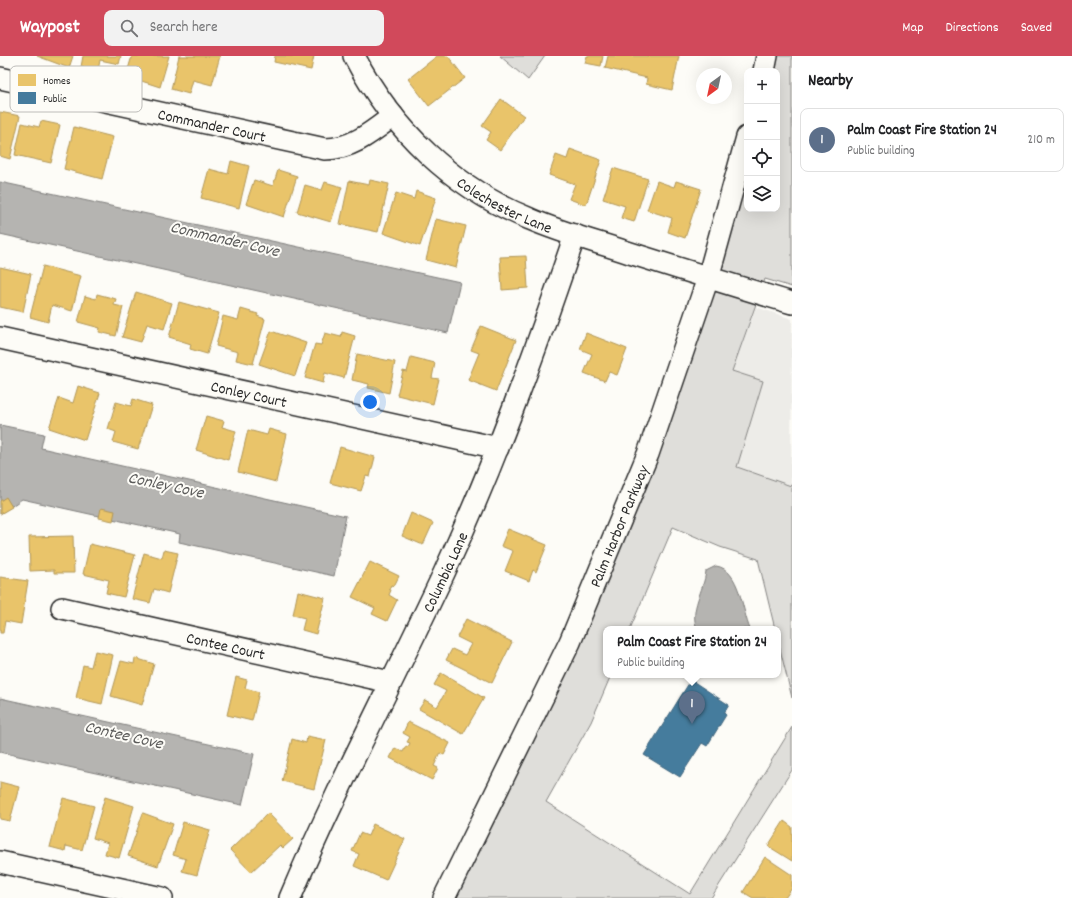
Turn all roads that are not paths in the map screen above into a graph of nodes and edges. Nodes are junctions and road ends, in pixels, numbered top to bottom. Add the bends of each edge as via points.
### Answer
1 (354, 56) edge
2 (767, 56) edge
3 (765, 68) edge
4 (0, 78) edge
5 (10, 80) edge
6 (142, 109) edge
7 (393, 116) junction
8 (746, 140) edge
9 (575, 235) junction
10 (708, 278) junction
11 (792, 303) edge
12 (0, 338) edge
13 (498, 448) junction
14 (62, 608) dead end
15 (390, 682) junction
16 (1, 868) edge
17 (162, 898) edge
18 (290, 898) edge
19 (444, 898) edge

1 - 7 street, Colechester Lane via 369,84
2 - 3 street
4 - 5 street, Commander Court
6 - 7 street, Commander Court via 321,148 350,145
7 - 9 street, Colechester Lane via 433,159 474,190 530,219
8 - 10 street, Palm Harbor Parkway
9 - 10 street, Colechester Lane
9 - 13 street, Columbia Lane via 528,372
10 - 11 street, Colechester Lane
10 - 19 street, Palm Harbor Parkway via 648,454 580,620
12 - 13 street, Conley Court
13 - 15 street, Columbia Lane via 444,573
14 - 15 street, Contee Court
15 - 18 street, Columbia Lane
16 - 17 street

